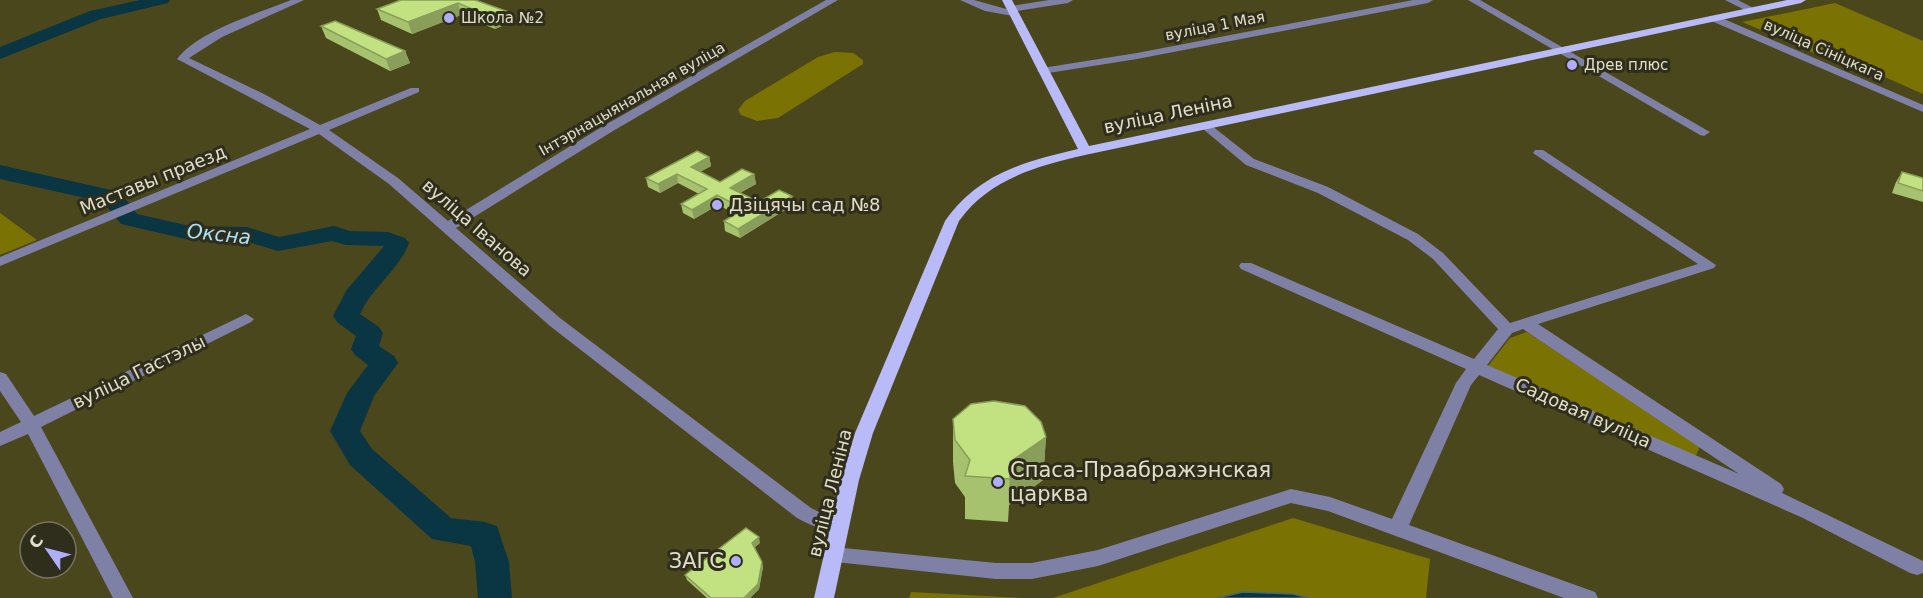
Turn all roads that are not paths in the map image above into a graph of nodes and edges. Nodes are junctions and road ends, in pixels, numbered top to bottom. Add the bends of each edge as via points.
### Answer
1 (299, 0) edge
2 (833, 0) edge
3 (965, 0) edge
4 (1068, 0) edge
5 (1428, 0) edge
6 (1473, 0) edge
7 (1730, 0) edge
8 (1801, 0) edge
9 (1010, 7) edge
10 (1752, 10) junction
11 (1713, 18) junction
12 (1561, 49) junction
13 (1042, 71) junction
14 (415, 90) dead end
15 (1923, 109) edge
16 (1207, 126) junction
17 (320, 131) junction
18 (1704, 132) dead end
19 (1085, 151) junction
20 (1539, 153) dead end
21 (447, 227) junction
22 (0, 262) edge
23 (1245, 266) dead end
24 (246, 319) dead end
25 (1525, 323) junction
26 (1507, 329) junction
27 (1476, 366) junction
28 (0, 378) edge
29 (32, 424) junction
30 (0, 440) edge
31 (1810, 513) junction
32 (839, 524) junction
33 (1398, 527) junction
34 (833, 555) junction
35 (1917, 567) dead end
36 (123, 598) edge
37 (824, 598) edge
38 (1588, 598) edge

1 - 17 street, вуліца Іванова via 208,41 182,59 239,85
2 - 21 street, Інтэрнацыянальная вуліца via 609,128
3 - 9 street via 988,9
4 - 9 street
5 - 13 street, вуліца 1 Мая
6 - 12 street
7 - 10 street
8 - 10 main road, вуліца Леніна
9 - 13 main road
10 - 11 main road, вуліца Леніна
11 - 12 main road, вуліца Леніна
11 - 15 street, вуліца Сініцкага
12 - 16 main road, вуліца Леніна
12 - 18 street
13 - 19 main road
14 - 17 street, Маставы праезд
16 - 19 main road, вуліца Леніна
16 - 26 street via 1250,162 1323,190 1413,237 1438,256
17 - 21 street, вуліца Іванова via 358,155
17 - 22 street, Маставы праезд
19 - 32 main road, вуліца Леніна via 998,178 958,210 864,433
20 - 25 street via 1709,265
21 - 32 street, вуліца Іванова via 554,321 804,513
23 - 27 street, Садовая вуліца
24 - 29 street, вуліца Гастэлы
25 - 26 street
25 - 31 street
26 - 27 street
27 - 31 street, Садовая вуліца
27 - 33 street via 1464,383
28 - 29 street
29 - 30 street, вуліца Гастэлы
29 - 36 street
31 - 35 street, Садовая вуліца
32 - 34 main road, вуліца Леніна
33 - 34 street via 1330,504 1291,496 1098,558 1032,571
33 - 38 street
34 - 37 main road, вуліца Леніна

